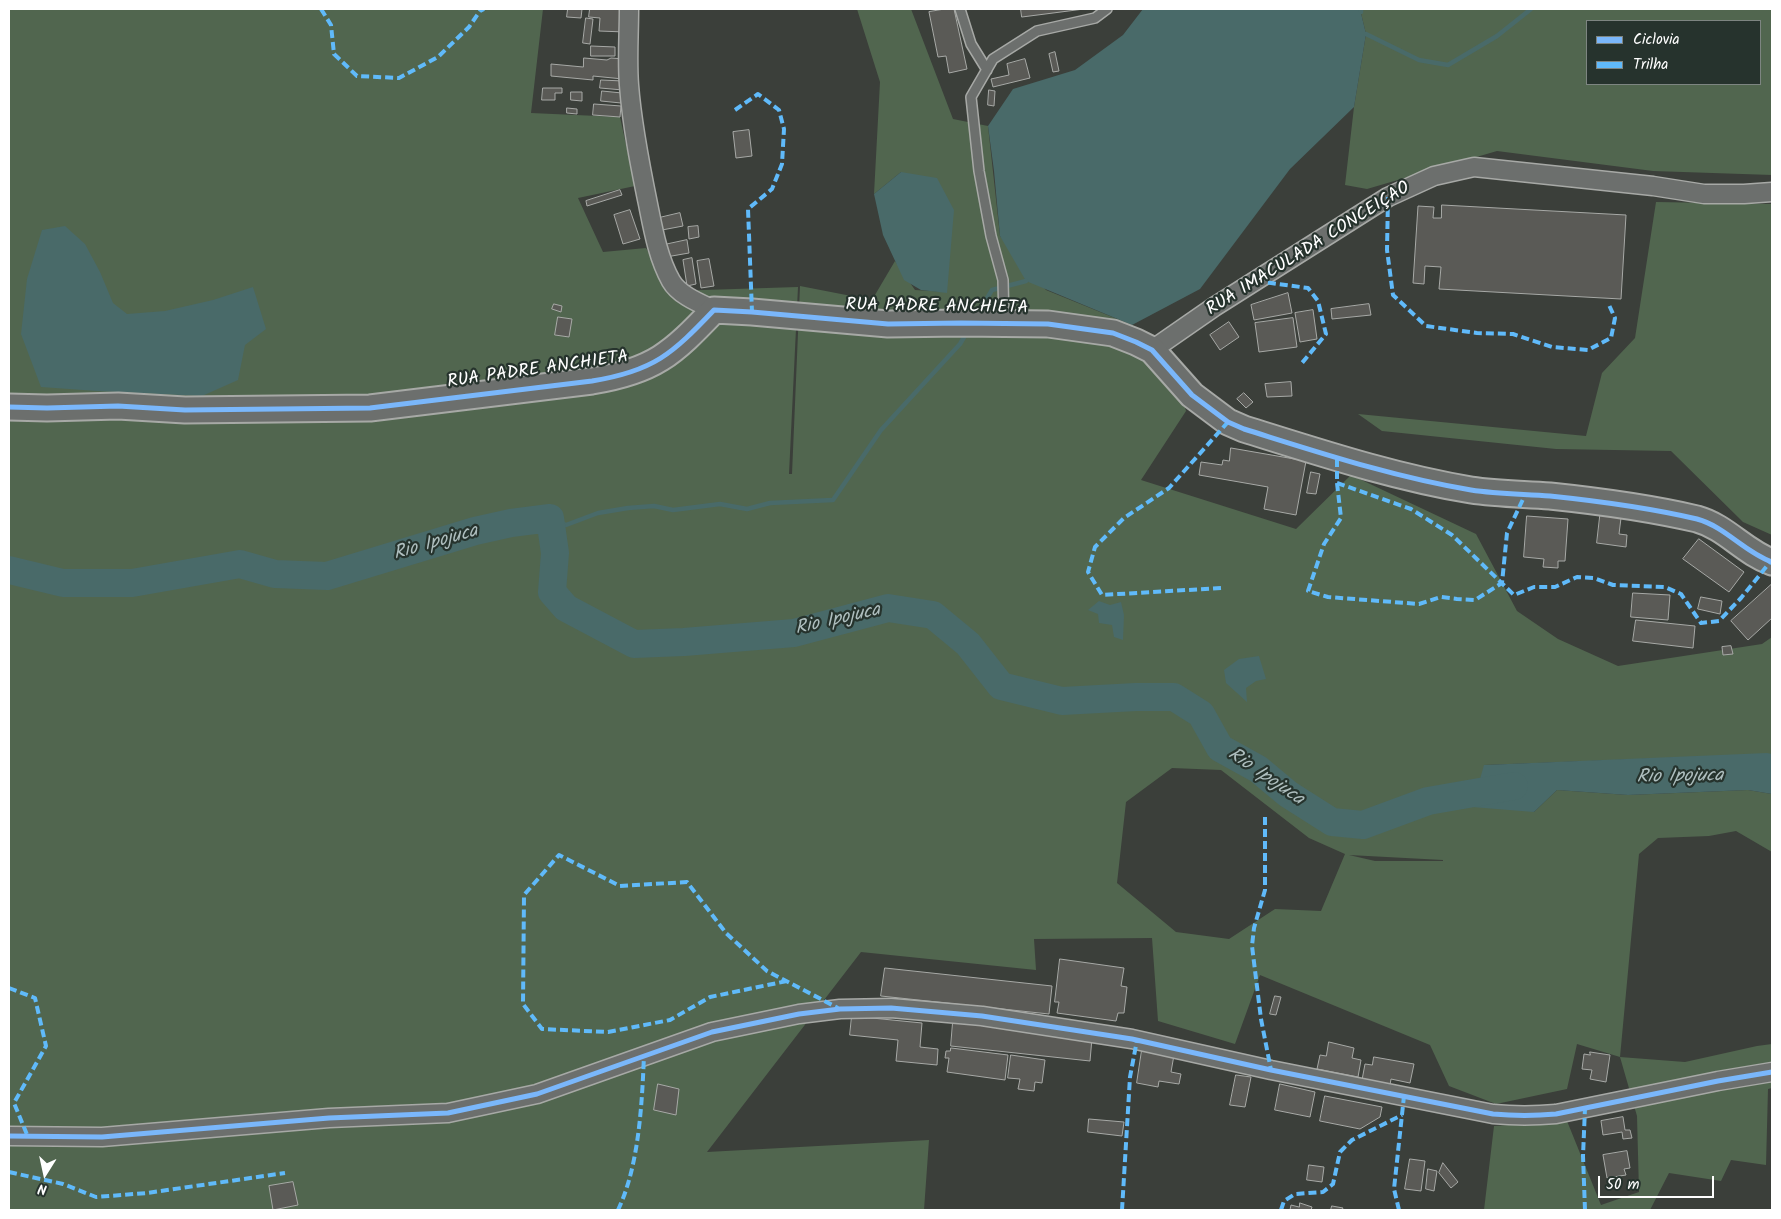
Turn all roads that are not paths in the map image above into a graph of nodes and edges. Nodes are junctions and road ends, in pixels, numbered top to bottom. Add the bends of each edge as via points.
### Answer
1 (629, 9) edge
2 (960, 9) edge
3 (1107, 9) edge
4 (987, 70) junction
5 (1772, 192) edge
6 (714, 310) junction
7 (983, 323) junction
8 (1152, 350) junction
9 (9, 407) edge
10 (1772, 562) edge
11 (1772, 1072) edge
12 (9, 1136) edge

1 - 6 street via 631,109 654,233 671,282 685,295
2 - 4 lane via 971,44
3 - 4 lane via 1095,18 1037,31 993,59
4 - 7 lane via 971,97 979,171 990,236 1003,280 1003,298
5 - 8 street, RUA IMACULADA CONCEIÇAO via 1704,194 1474,168 1434,176 1388,197
6 - 7 street, RUA PADRE ANCHIETA via 888,324
6 - 9 street, RUA PADRE ANCHIETA via 683,343 646,368 592,381 370,408 185,410 118,406
7 - 8 street, RUA PADRE ANCHIETA via 1048,324 1113,333
8 - 10 street, RUA PADRE ANCHIETA via 1192,395 1228,422 1244,429 1352,463 1471,490 1550,496 1696,519 1712,524
11 - 12 street via 1556,1114 1512,1116 1271,1070 1132,1039 948,1012 840,1009 712,1032 537,1094 448,1113 320,1119 102,1137

